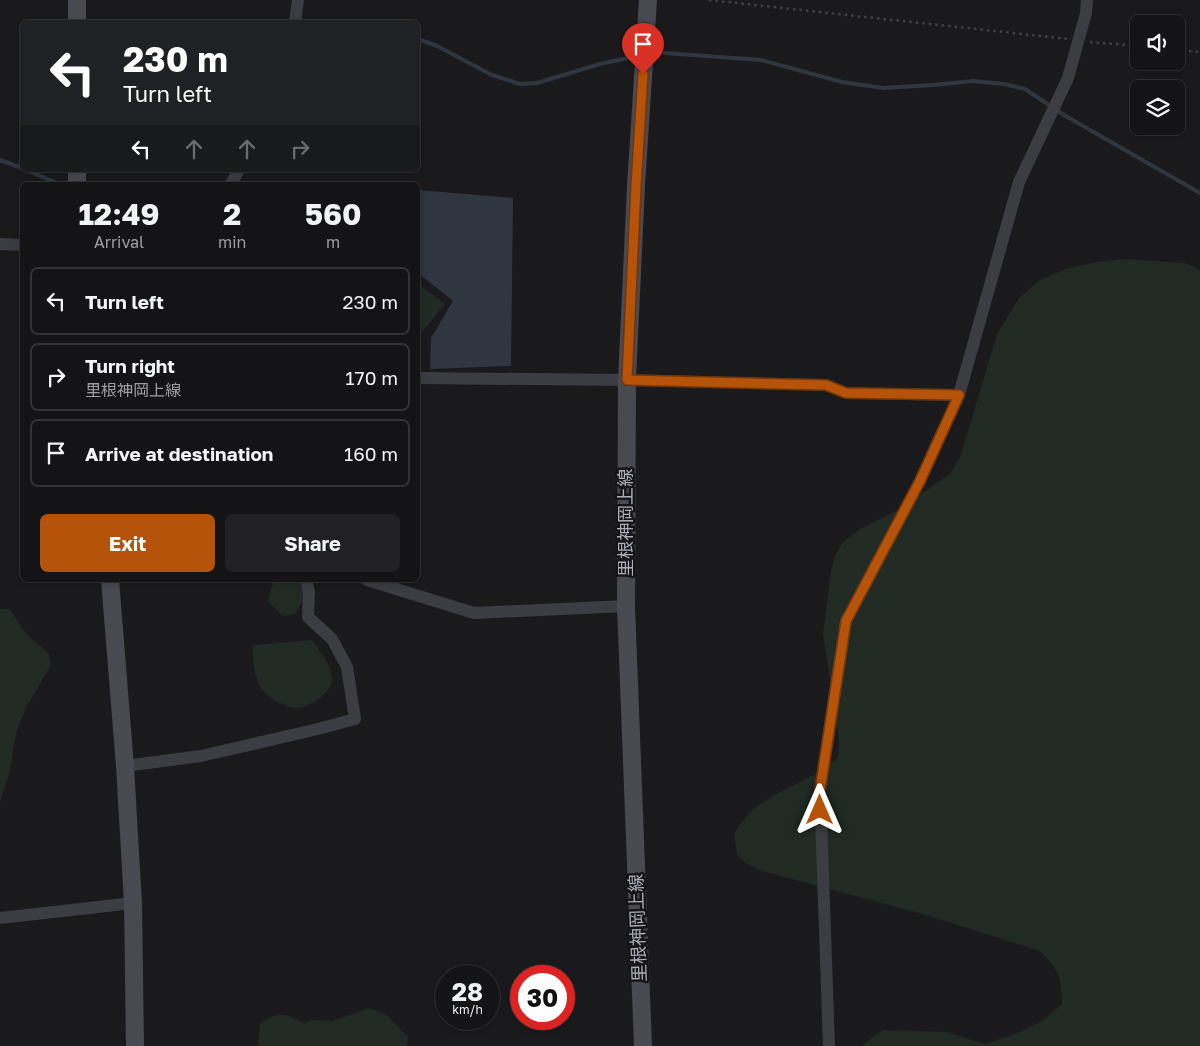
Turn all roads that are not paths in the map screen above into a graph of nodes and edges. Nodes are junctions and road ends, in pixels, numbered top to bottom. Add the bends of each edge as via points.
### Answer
1 (77, 0) edge
2 (298, 0) edge
3 (648, 0) edge
4 (1088, 0) edge
5 (77, 20) edge
6 (295, 20) edge
7 (0, 244) edge
8 (20, 245) edge
9 (420, 378) edge
10 (627, 380) junction
11 (959, 395) junction
12 (110, 582) edge
13 (306, 582) edge
14 (373, 582) edge
15 (626, 606) junction
16 (125, 766) junction
17 (133, 903) junction
18 (0, 918) edge
19 (135, 1046) edge
20 (643, 1046) edge
21 (828, 1046) edge

1 - 5 main road
2 - 6 street
3 - 10 main road, 里根神岡上線
4 - 11 street via 1068,78 1019,182
7 - 8 street
9 - 10 street
10 - 11 street via 826,385 846,393
10 - 15 main road, 里根神岡上線
11 - 21 street via 920,481 846,621 820,790
12 - 16 main road
13 - 16 street via 308,617 332,639 347,667 355,719 201,756
14 - 15 street via 474,613
15 - 20 main road, 里根神岡上線
16 - 17 main road
17 - 18 street
17 - 19 main road

